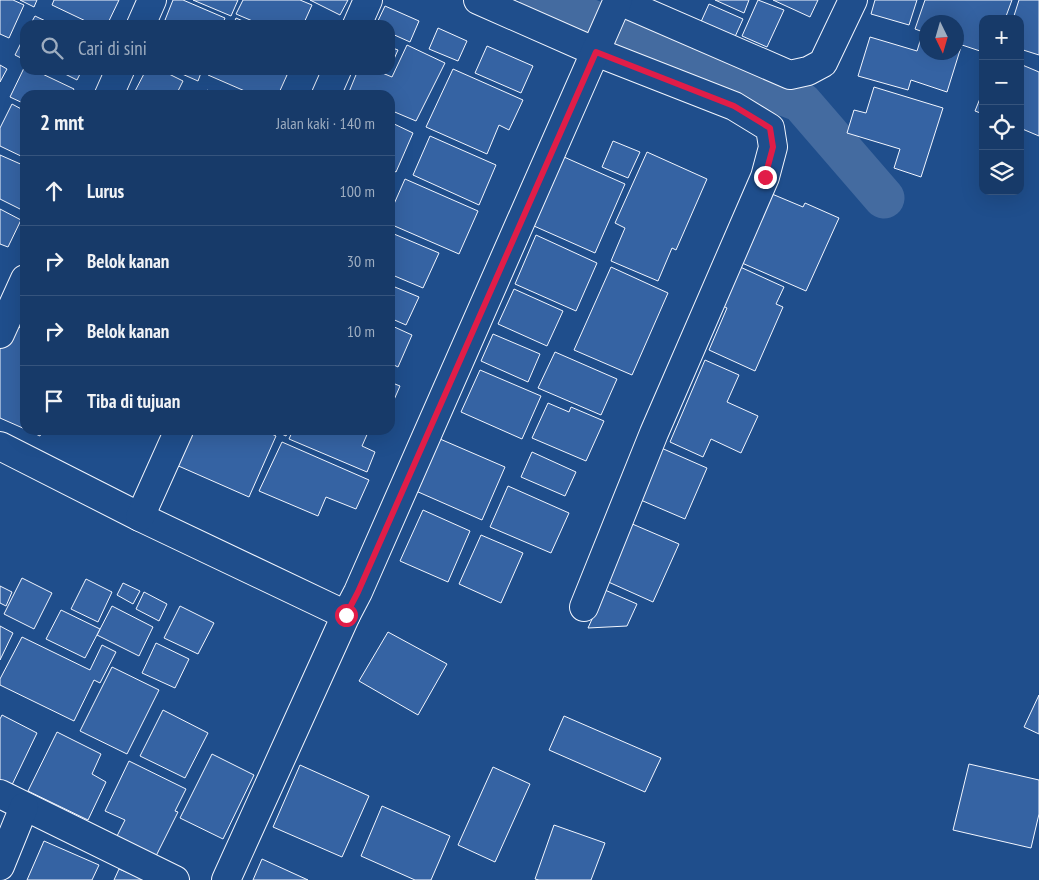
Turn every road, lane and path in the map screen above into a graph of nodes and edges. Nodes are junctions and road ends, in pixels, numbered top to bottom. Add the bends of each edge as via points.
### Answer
1 (152, 0) edge
2 (368, 0) edge
3 (478, 0) edge
4 (853, 0) edge
5 (610, 17) edge
6 (143, 20) edge
7 (359, 20) edge
8 (118, 75) edge
9 (336, 75) edge
10 (111, 90) edge
11 (328, 90) edge
12 (20, 290) edge
13 (0, 334) edge
14 (177, 435) edge
15 (0, 446) edge
16 (140, 517) junction
17 (584, 607) dead end
18 (346, 615) junction
19 (0, 794) edge
20 (24, 807) junction
21 (0, 866) edge
22 (175, 880) edge
23 (226, 880) edge

1 - 6 street
2 - 7 street
3 - 5 street
4 - 5 street via 823,63 790,75
5 - 17 street via 770,128 773,147 750,215 654,433
5 - 18 street
8 - 10 street
9 - 11 street
12 - 13 street
14 - 16 street
15 - 16 street
16 - 18 street
18 - 23 street
19 - 20 street
20 - 21 street
20 - 22 street

